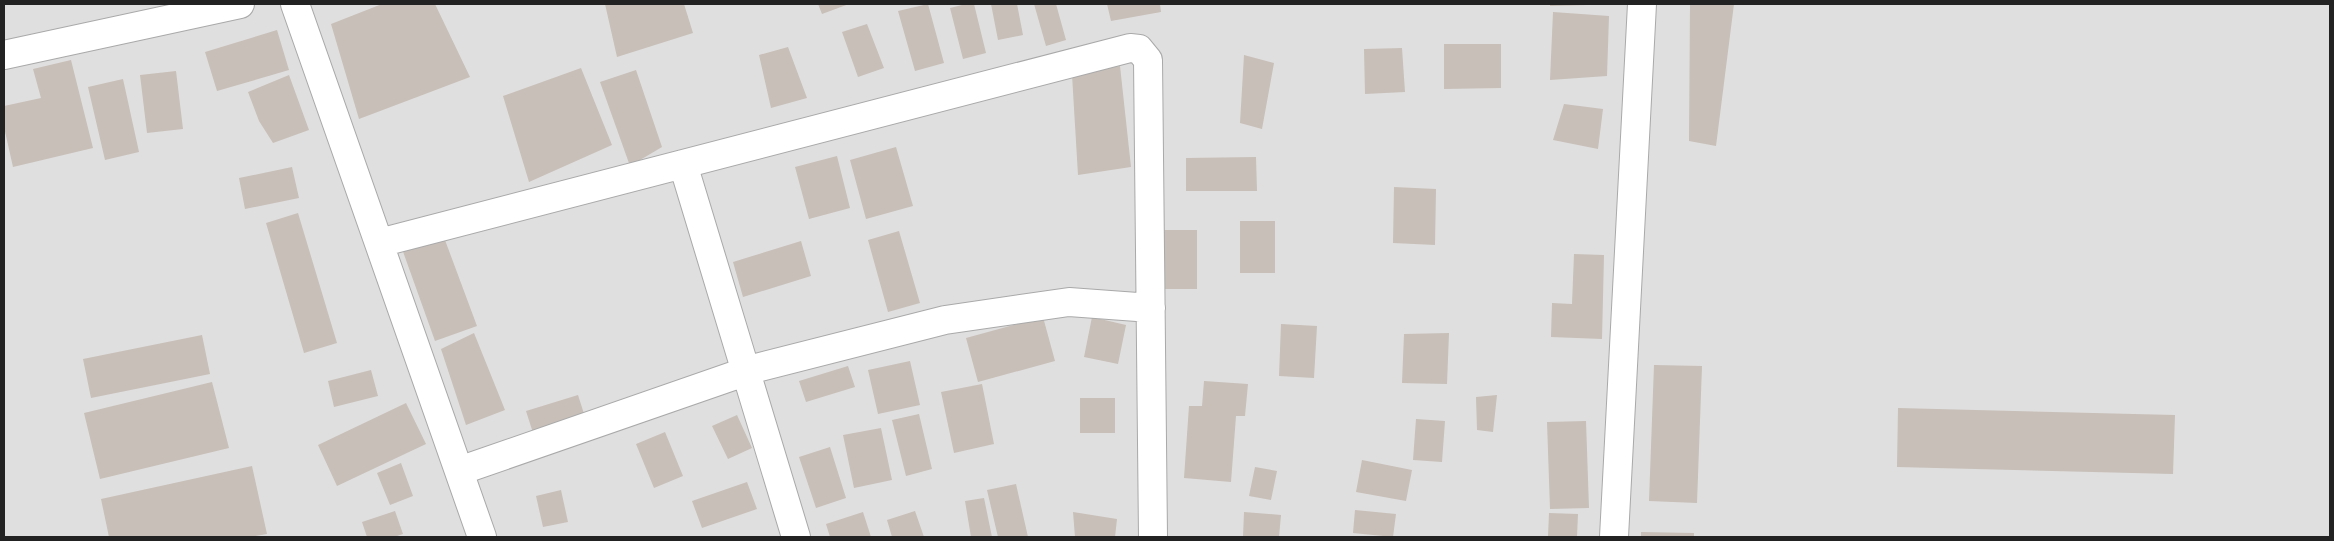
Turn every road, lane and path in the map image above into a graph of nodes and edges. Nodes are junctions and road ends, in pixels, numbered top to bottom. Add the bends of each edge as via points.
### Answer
1 (240, 4) edge
2 (295, 4) edge
3 (1642, 4) edge
4 (4, 55) edge
5 (683, 164) junction
6 (379, 243) junction
7 (1151, 308) junction
8 (747, 371) junction
9 (458, 471) junction
10 (482, 537) edge
11 (796, 537) edge
12 (1153, 537) edge
13 (1614, 537) edge

1 - 4 street
2 - 6 street
3 - 13 street
5 - 6 street
5 - 7 street via 1130,48 1139,49 1148,60
5 - 8 street
6 - 9 street
7 - 8 street via 1069,302 944,320
7 - 12 street
8 - 9 street
8 - 11 street
9 - 10 street

